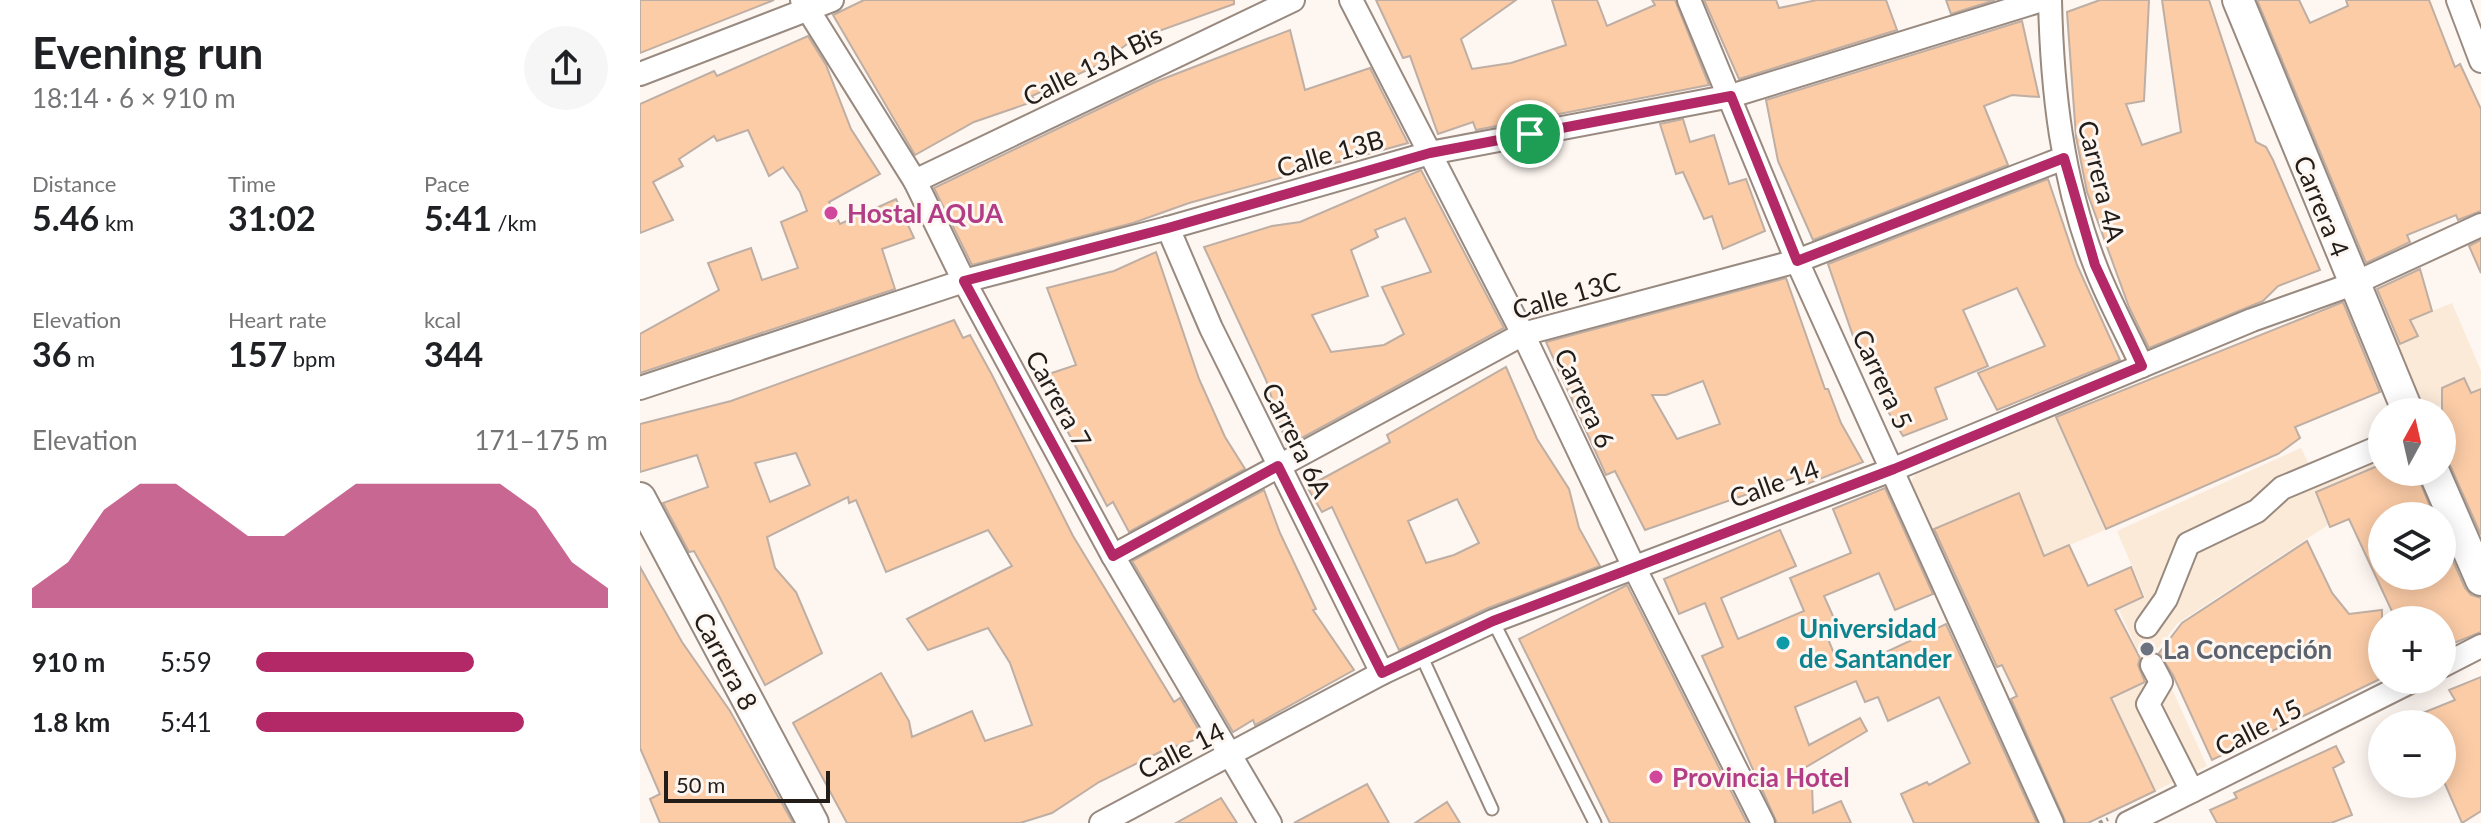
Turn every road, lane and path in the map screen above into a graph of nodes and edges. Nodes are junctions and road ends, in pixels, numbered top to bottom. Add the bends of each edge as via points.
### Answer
1 (832, 0) edge
2 (1293, 0) edge
3 (1351, 0) edge
4 (1689, 0) edge
5 (2042, 0) edge
6 (2050, 0) edge
7 (2238, 0) edge
8 (2458, 0) edge
9 (805, 5) edge
10 (2481, 61) edge
11 (640, 74) edge
12 (1731, 96) junction
13 (1430, 153) junction
14 (2064, 158) junction
15 (915, 181) junction
16 (2481, 225) edge
17 (1168, 228) junction
18 (1797, 261) junction
19 (964, 281) junction
20 (2353, 284) junction
21 (1523, 334) junction
22 (2142, 366) junction
23 (640, 388) edge
24 (2402, 398) edge
25 (2368, 452) edge
26 (1278, 466) junction
27 (1894, 469) junction
28 (2440, 486) edge
29 (640, 498) edge
30 (1113, 556) junction
31 (1633, 565) junction
32 (2481, 580) edge
33 (1493, 621) junction
34 (2147, 626) dead end
35 (2481, 646) edge
36 (1421, 655) junction
37 (2456, 659) edge
38 (2152, 665) dead end
39 (1382, 673) junction
40 (2386, 694) edge
41 (1230, 757) junction
42 (2192, 791) junction
43 (1492, 809) dead end
44 (813, 823) edge
45 (1101, 823) edge
46 (1270, 823) edge
47 (1595, 823) edge
48 (1763, 823) edge
49 (2052, 823) edge
50 (2128, 823) edge

1 - 9 street
2 - 15 street, Calle 13A Bis
3 - 13 street, Carrera 6
4 - 12 street, Carrera 5
5 - 12 street, Calle 13B
6 - 14 street, Carrera 4A via 2052,78
7 - 20 main road, Carrera 4
8 - 10 street
9 - 11 street
9 - 15 street, Carrera 7
12 - 13 street, Calle 13B
12 - 18 street, Carrera 5
13 - 17 street, Calle 13B
13 - 21 street, Carrera 6
14 - 18 street, Calle 13C
14 - 22 street, Carrera 4A via 2095,265
15 - 19 street, Carrera 7
16 - 20 street, Calle 14
17 - 19 street, Calle 13B
17 - 26 street, Carrera 6A
18 - 21 street, Calle 13C
18 - 27 street, Carrera 5
19 - 23 street, Calle 13B
19 - 30 street, Carrera 7
20 - 22 street, Calle 14
20 - 24 main road, Carrera 4
21 - 26 street, Calle 13C
21 - 31 street, Carrera 6
22 - 27 street, Calle 14
25 - 34 street via 2282,488 2257,511 2188,544 2166,599
26 - 30 street, Calle 13C
26 - 39 street, Carrera 6A
27 - 31 street, Calle 14
27 - 49 street, Carrera 5
28 - 32 main road
29 - 44 main road, Carrera 8
30 - 41 street, Carrera 7
31 - 33 street, Calle 14
31 - 48 street, Carrera 6
33 - 36 street, Calle 14
33 - 47 lane
35 - 37 street
36 - 39 street, Calle 14
36 - 43 lane
38 - 42 street via 2161,682 2148,704
39 - 41 street, Calle 14
40 - 42 street, Calle 15
41 - 45 street, Calle 14
41 - 46 street, Carrera 7
42 - 50 street, Calle 15

